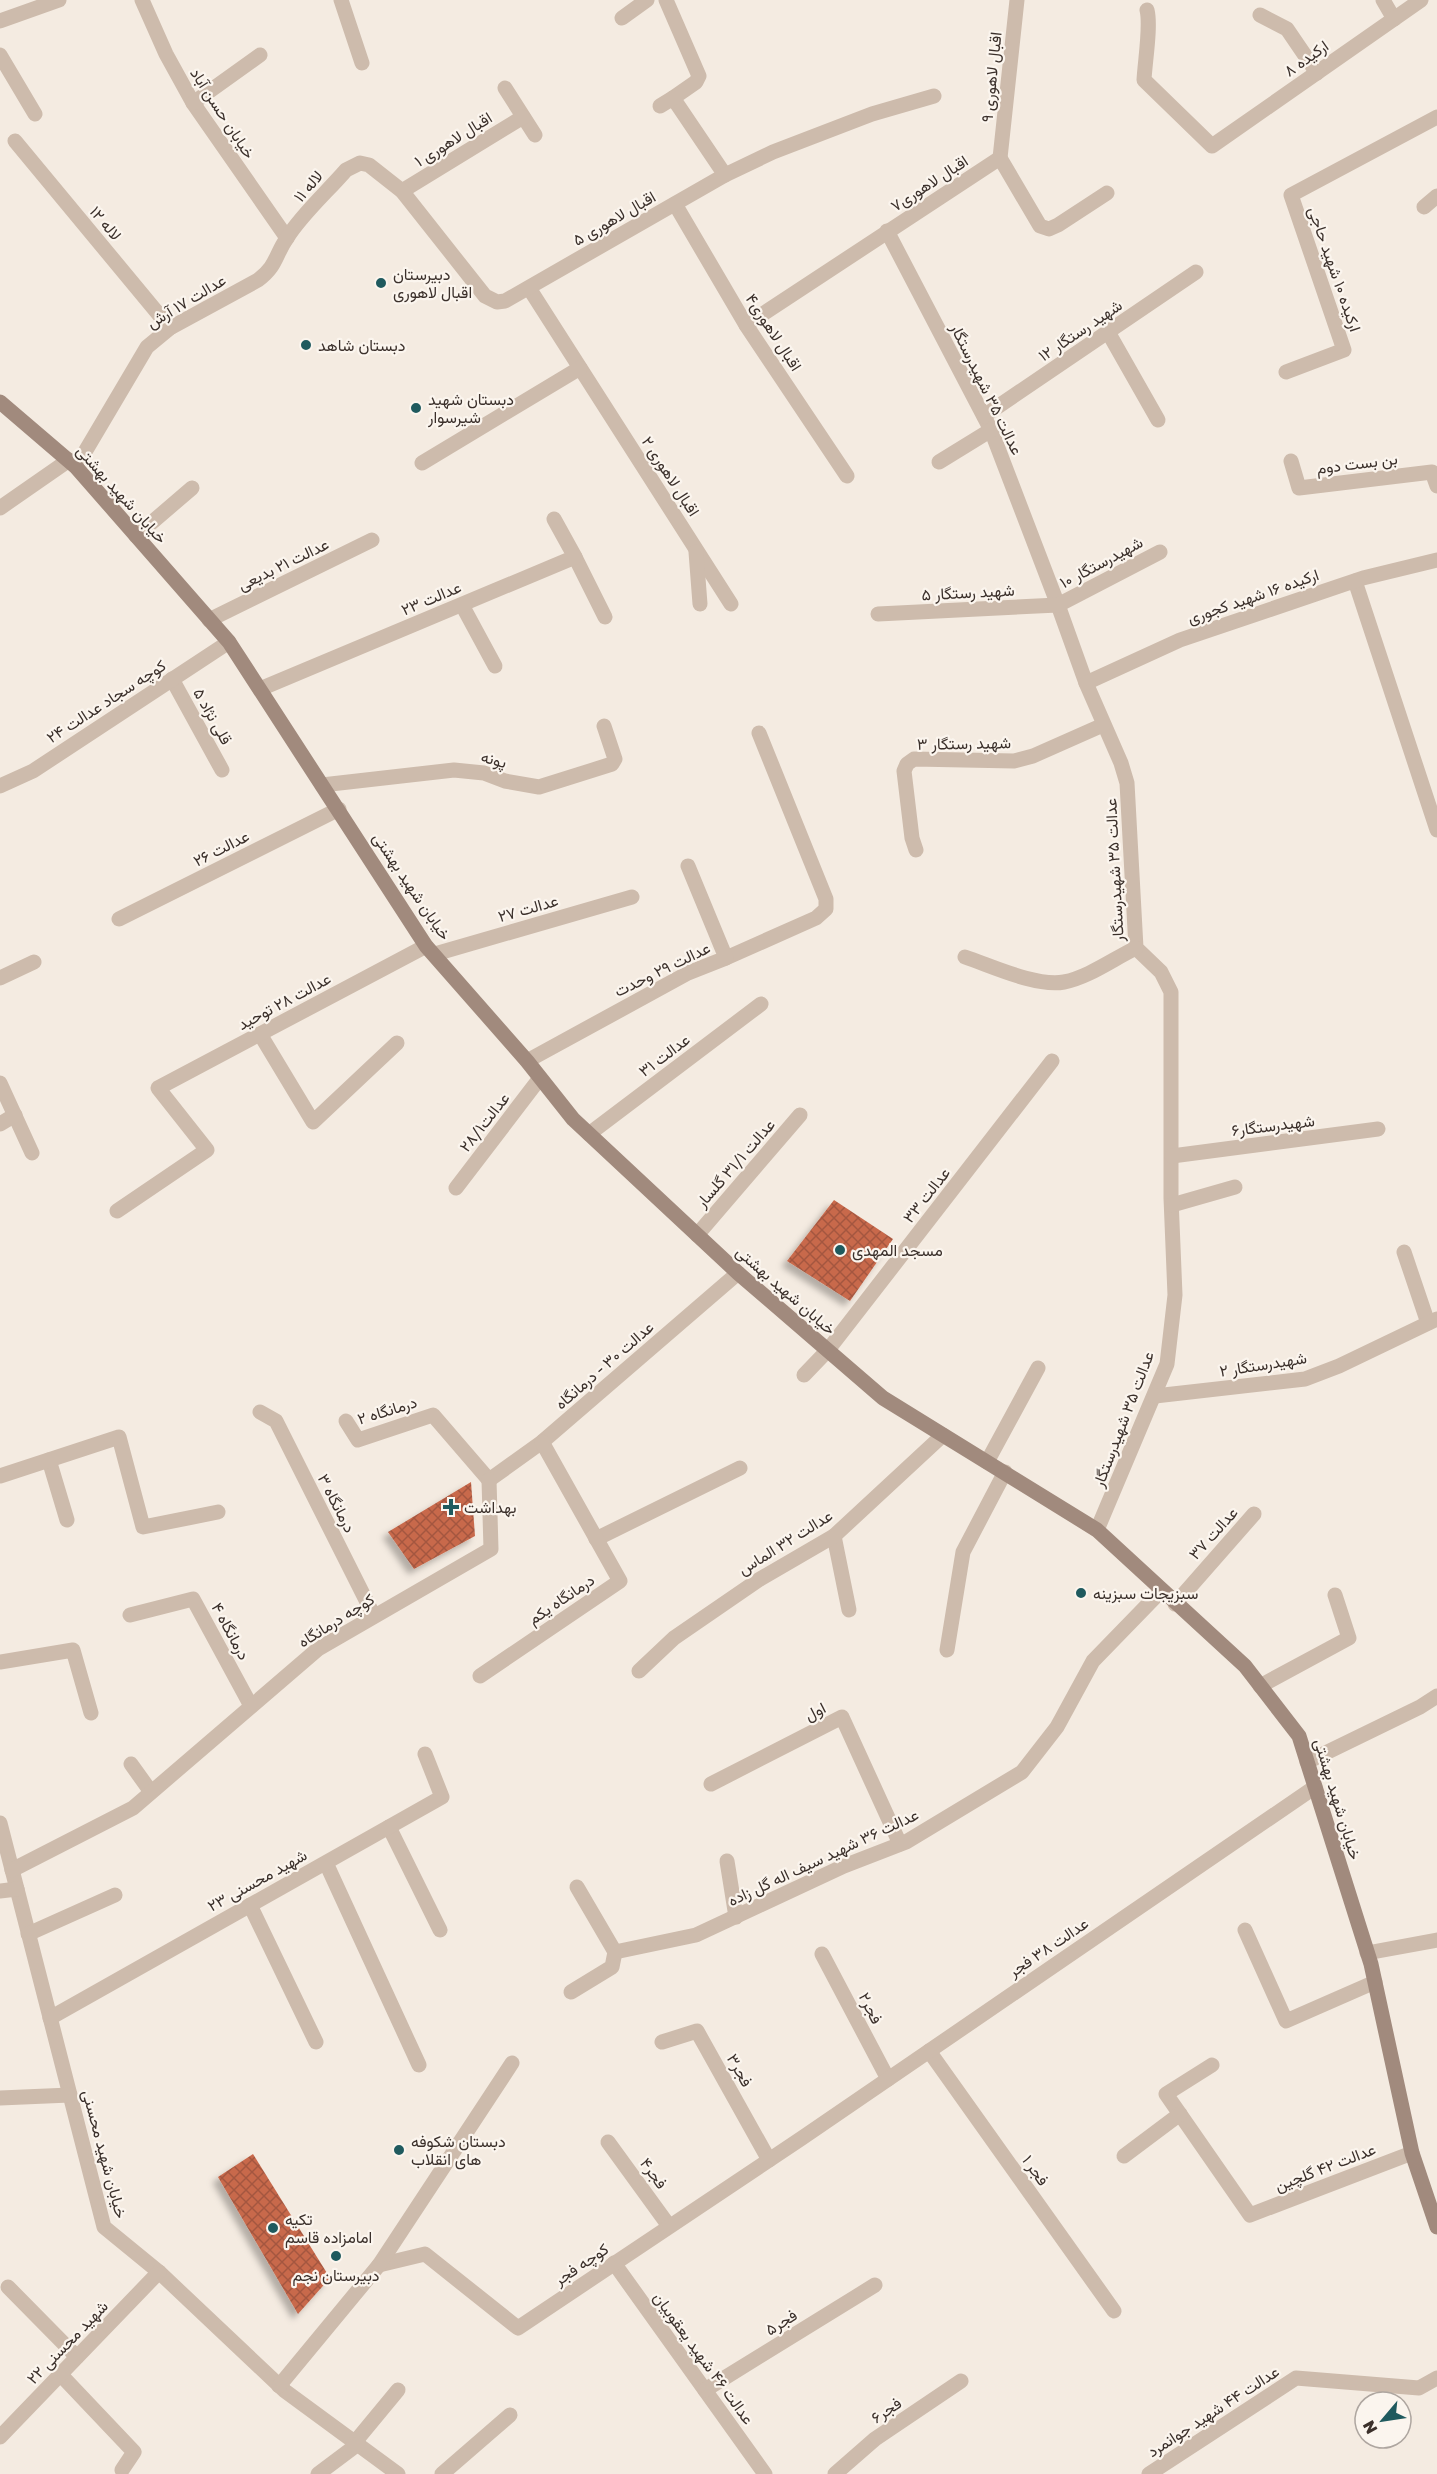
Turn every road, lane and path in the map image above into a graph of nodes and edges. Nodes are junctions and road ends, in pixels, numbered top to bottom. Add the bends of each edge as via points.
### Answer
1 (59, 0) edge
2 (142, 0) edge
3 (341, 0) edge
4 (647, 0) edge
5 (666, 0) edge
6 (1017, 0) edge
7 (1383, 0) edge
8 (1421, 0) edge
9 (1148, 10) dead end
10 (1260, 15) dead end
11 (622, 18) dead end
12 (1394, 19) junction
13 (0, 21) edge
14 (0, 55) edge
15 (260, 55) dead end
16 (362, 63) dead end
17 (1317, 73) junction
18 (506, 88) dead end
19 (934, 96) dead end
20 (193, 103) junction
21 (35, 114) dead end
22 (522, 117) junction
23 (1437, 117) edge
24 (535, 135) dead end
25 (15, 141) dead end
26 (1000, 158) junction
27 (360, 163) joint
28 (724, 175) junction
29 (402, 191) junction
30 (1107, 193) dead end
31 (1437, 196) edge
32 (675, 204) junction
33 (1424, 207) dead end
34 (887, 231) junction
35 (287, 238) junction
36 (1196, 273) dead end
37 (529, 288) junction
38 (746, 325) junction
39 (170, 328) junction
40 (1108, 332) junction
41 (580, 368) junction
42 (1286, 372) dead end
43 (0, 402) edge
44 (1158, 420) dead end
45 (988, 423) junction
46 (1291, 461) dead end
47 (939, 462) dead end
48 (422, 463) dead end
49 (72, 464) junction
50 (847, 476) dead end
51 (1437, 486) edge
52 (192, 488) dead end
53 (0, 508) edge
54 (554, 519) dead end
55 (136, 536) junction
56 (372, 540) dead end
57 (696, 549) junction
58 (1160, 552) dead end
59 (575, 557) junction
60 (1437, 560) edge
61 (1355, 581) junction
62 (700, 604) dead end
63 (731, 604) dead end
64 (462, 605) junction
65 (1058, 605) junction
66 (879, 614) dead end
67 (605, 617) dead end
68 (209, 620) junction
69 (229, 642) junction
70 (495, 666) dead end
71 (172, 679) junction
72 (1086, 683) junction
73 (260, 689) junction
74 (1103, 725) junction
75 (604, 726) dead end
76 (759, 733) dead end
77 (222, 770) dead end
78 (322, 785) junction
79 (0, 786) edge
80 (1431, 791) edge
81 (339, 809) junction
82 (1437, 830) edge
83 (916, 850) dead end
84 (688, 866) dead end
85 (632, 897) dead end
86 (119, 919) dead end
87 (1136, 948) junction
88 (430, 950) junction
89 (965, 957) dead end
90 (726, 958) junction
91 (34, 962) dead end
92 (0, 978) edge
93 (761, 1004) dead end
94 (260, 1034) junction
95 (397, 1043) dead end
96 (527, 1061) junction
97 (1052, 1061) dead end
98 (540, 1078) junction
99 (0, 1083) edge
100 (15, 1115) junction
101 (800, 1115) dead end
102 (0, 1124) edge
103 (1378, 1129) dead end
104 (589, 1134) junction
105 (32, 1153) dead end
106 (1172, 1156) junction
107 (1235, 1187) dead end
108 (456, 1188) dead end
109 (1172, 1205) junction
110 (117, 1211) dead end
111 (697, 1235) junction
112 (1404, 1252) dead end
113 (738, 1273) junction
114 (1432, 1321) edge
115 (828, 1350) junction
116 (1038, 1368) dead end
117 (804, 1375) dead end
118 (1155, 1396) junction
119 (260, 1412) dead end
120 (346, 1421) dead end
121 (943, 1435) junction
122 (542, 1442) junction
123 (49, 1460) junction
124 (987, 1462) junction
125 (740, 1468) dead end
126 (1005, 1472) junction
127 (0, 1476) edge
128 (489, 1480) junction
129 (218, 1512) dead end
130 (1254, 1514) dead end
131 (66, 1520) dead end
132 (1097, 1530) junction
133 (834, 1536) junction
134 (596, 1539) junction
135 (1161, 1591) junction
136 (1335, 1595) dead end
137 (1175, 1604) junction
138 (849, 1610) dead end
139 (130, 1615) dead end
140 (374, 1616) junction
141 (947, 1650) dead end
142 (0, 1662) edge
143 (639, 1671) dead end
144 (480, 1676) dead end
145 (1260, 1686) junction
146 (1437, 1696) edge
147 (251, 1706) junction
148 (92, 1713) dead end
149 (425, 1754) dead end
150 (1307, 1762) junction
151 (131, 1764) dead end
152 (711, 1784) dead end
153 (1315, 1787) junction
154 (151, 1792) junction
155 (0, 1823) edge
156 (389, 1827) junction
157 (900, 1844) junction
158 (727, 1861) dead end
159 (326, 1863) junction
160 (12, 1870) junction
161 (577, 1887) dead end
162 (17, 1889) junction
163 (0, 1891) edge
164 (115, 1895) dead end
165 (250, 1905) junction
166 (736, 1917) junction
167 (440, 1930) dead end
168 (1245, 1930) dead end
169 (28, 1934) junction
170 (1437, 1940) edge
171 (615, 1952) junction
172 (1367, 1953) junction
173 (822, 1954) dead end
174 (1375, 1982) junction
175 (571, 1992) dead end
176 (50, 2018) junction
177 (316, 2042) dead end
178 (662, 2042) dead end
179 (929, 2051) junction
180 (512, 2063) dead end
181 (1212, 2065) dead end
182 (419, 2066) dead end
183 (888, 2079) junction
184 (70, 2095) junction
185 (0, 2098) edge
186 (1180, 2114) junction
187 (802, 2138) joint
188 (608, 2142) dead end
189 (1412, 2153) junction
190 (1124, 2156) dead end
191 (769, 2160) junction
192 (669, 2226) junction
193 (1437, 2227) edge
194 (614, 2264) junction
195 (378, 2265) junction
196 (159, 2272) junction
197 (875, 2285) dead end
198 (8, 2287) dead end
199 (1114, 2311) dead end
200 (77, 2357) junction
201 (60, 2374) junction
202 (1437, 2378) edge
203 (961, 2381) dead end
204 (279, 2386) junction
205 (398, 2390) dead end
206 (705, 2390) junction
207 (510, 2415) dead end
208 (0, 2437) edge
209 (356, 2443) junction
210 (122, 2470) dead end
211 (318, 2474) edge
212 (398, 2474) edge
213 (442, 2474) edge
214 (765, 2474) edge
215 (836, 2474) edge
216 (1149, 2474) edge

1 - 13 street
2 - 20 street, خیابان حسن آباد
3 - 16 street
4 - 11 street
5 - 28 street via 699,76 666,102
6 - 26 street, اقبال لاهوری ۹
7 - 12 street
8 - 12 street, ارکیده ۸
9 - 17 street, ارکیده ۸ via 1151,24 1144,80 1212,146
10 - 17 street via 1287,29
12 - 17 street, ارکیده ۸
14 - 21 street
15 - 20 street
18 - 22 street
19 - 28 street, اقبال لاهوری ۵ via 872,114
20 - 35 street, خیابان حسن آباد
22 - 24 street
22 - 29 street, اقبال لاهوری ۱
23 - 42 street, ارکیده ۱۰ شهید حاجی via 1291,195 1344,350
25 - 39 street, لاله ۱۲
26 - 30 street via 1040,226 1049,229
26 - 34 street, اقبال لاهوری۷
27 - 29 street, اقبال لاهوری ۵ via 369,165
27 - 35 street, لاله ۱۱ via 346,170
28 - 32 street, اقبال لاهوری ۵
29 - 37 street, اقبال لاهوری ۵ via 485,296 505,301
31 - 33 street
32 - 37 street, اقبال لاهوری ۵
32 - 38 street, اقبال لاهوری۴
34 - 38 street, اقبال لاهوری۷
34 - 45 street, عدالت ۳۵ شهیدرستگار
35 - 39 street, عدالت ۱۷ آرش via 269,272
36 - 40 street, شهید رستگار ۱۲
37 - 41 street, اقبال لاهوری ۲
38 - 50 street, اقبال لاهوری۴
39 - 49 street, عدالت ۱۷ آرش via 144,352
40 - 44 street
40 - 45 street, شهید رستگار ۱۲
41 - 48 street
41 - 57 street, اقبال لاهوری ۲
43 - 49 main road, خیابان شهید بهشتی
45 - 47 street, شهید رستگار ۱۲
45 - 65 street, عدالت ۳۵ شهیدرستگار
46 - 51 street, بن بست دوم via 1299,488 1432,472
49 - 53 street
49 - 55 main road, خیابان شهید بهشتی
52 - 55 street
54 - 59 street
55 - 68 main road, خیابان شهید بهشتی
56 - 68 street, عدالت ۲۱ بدیعی
57 - 62 street
57 - 63 street, اقبال لاهوری ۲
58 - 65 street, شهیدرستگار ۱۰
59 - 64 street, عدالت ۲۳
59 - 67 street
60 - 61 street, ارکیده ۱۶ شهید کجوری
61 - 72 street, ارکیده ۱۶ شهید کجوری via 1180,640
61 - 80 street
64 - 70 street
64 - 73 street, عدالت ۲۳
65 - 66 street, شهید رستگار ۵
65 - 72 street, عدالت ۳۵ شهیدرستگار
68 - 69 main road, خیابان شهید بهشتی
69 - 71 street, کوچه سجاد عدالت ۲۴
69 - 73 main road, خیابان شهید بهشتی
71 - 77 street, قلی نژاد ۵
71 - 79 street, کوچه سجاد عدالت ۲۴ via 33,771
72 - 74 street, عدالت ۳۵ شهیدرستگار
73 - 78 main road, خیابان شهید بهشتی
74 - 83 street, شهید رستگار ۳ via 1014,761 914,759 904,771
74 - 87 street, عدالت ۳۵ شهیدرستگار via 1127,783
75 - 78 street, پونه via 615,759 612,764 539,787 505,781 484,772 454,770
76 - 90 street via 826,899 826,909 816,918
78 - 81 main road, خیابان شهید بهشتی
80 - 82 street
81 - 86 street, عدالت ۲۶
81 - 88 main road, خیابان شهید بهشتی
84 - 90 street, عدالت ۲۹ وحدت
85 - 88 street, عدالت ۲۷
87 - 89 street via 1075,978 1051,983
87 - 106 street, عدالت ۳۵ شهیدرستگار via 1161,972 1171,992
88 - 94 street, عدالت ۲۸ توحید
88 - 96 main road, خیابان شهید بهشتی
90 - 96 street, عدالت ۲۹ وحدت via 688,973
91 - 92 street
93 - 104 street, عدالت ۳۱
94 - 95 street via 313,1122
94 - 110 street, عدالت ۲۸ توحید via 158,1088 207,1150
96 - 98 main road, خیابان شهید بهشتی
97 - 115 street, عدالت ۳۳
98 - 104 main road, خیابان شهید بهشتی
98 - 108 street, عدالت۲۸/۱
99 - 100 street
100 - 102 street
100 - 105 street
101 - 111 street, عدالت ۳۱/۱ گلسار
103 - 106 street, شهیدرستگار۶
104 - 111 main road, خیابان شهید بهشتی
106 - 109 street, عدالت ۳۵ شهیدرستگار
107 - 109 street
109 - 118 street, عدالت ۳۵ شهیدرستگار via 1174,1294 1167,1364
111 - 113 main road, خیابان شهید بهشتی
112 - 114 street
113 - 115 main road, خیابان شهید بهشتی
113 - 122 street, عدالت ۳۰ - درمانگاه
114 - 118 street, شهیدرستگار ۲ via 1305,1379
115 - 117 street, عدالت ۳۳
115 - 121 main road, خیابان شهید بهشتی via 884,1398
116 - 124 street
118 - 132 street, عدالت ۳۵ شهیدرستگار
119 - 140 street, درمانگاه ۳ via 276,1421
120 - 128 street, درمانگاه ۲ via 357,1440 433,1414
121 - 124 main road, خیابان شهید بهشتی
121 - 133 street, عدالت ۳۲ الماس
122 - 128 street, عدالت ۳۰ - درمانگاه
122 - 134 street, درمانگاه یکم
123 - 127 street
123 - 129 street via 119,1437 143,1527
123 - 131 street
124 - 126 main road, خیابان شهید بهشتی
125 - 134 street
126 - 132 main road, خیابان شهید بهشتی
126 - 141 street via 963,1552
128 - 140 street, کوچه درمانگاه via 491,1549
130 - 137 street, عدالت ۳۷
132 - 135 main road, خیابان شهید بهشتی
133 - 138 street
133 - 143 street, عدالت ۳۲ الماس via 674,1638
134 - 144 street, درمانگاه یکم via 620,1581
135 - 137 main road, خیابان شهید بهشتی
135 - 157 street, عدالت ۳۶ شهید سیف اله گل زاده via 1093,1661 1057,1727 1022,1772
136 - 145 street via 1349,1638
137 - 145 main road, خیابان شهید بهشتی via 1245,1666
139 - 147 street, درمانگاه ۴ via 193,1599
140 - 147 street, کوچه درمانگاه via 318,1649
142 - 148 street via 73,1650
145 - 150 main road, خیابان شهید بهشتی via 1299,1736
146 - 150 street
147 - 154 street, کوچه درمانگاه
149 - 156 street, شهید محسنی ۲۳ via 442,1797
150 - 153 main road, خیابان شهید بهشتی
151 - 154 street
152 - 157 street, اول via 842,1717
153 - 172 main road, خیابان شهید بهشتی
153 - 179 street, عدالت ۳۸ فجر
154 - 160 street, کوچه درمانگاه via 133,1808
155 - 160 street, خیابان شهید محسنی
156 - 159 street, شهید محسنی ۲۳
156 - 167 street
157 - 166 street, عدالت ۳۶ شهید سیف اله گل زاده
158 - 166 street
159 - 165 street, شهید محسنی ۲۳
159 - 182 street
160 - 162 street, خیابان شهید محسنی
161 - 171 street
162 - 163 street
162 - 169 street, خیابان شهید محسنی
164 - 169 street
165 - 176 street, شهید محسنی ۲۳
165 - 177 street
166 - 171 street, عدالت ۳۶ شهید سیف اله گل زاده via 696,1935
168 - 174 street via 1286,2022
169 - 176 street, خیابان شهید محسنی
170 - 172 street
171 - 175 street via 612,1967
172 - 174 main road, خیابان شهید بهشتی
173 - 183 street, فجر۲
174 - 189 main road, خیابان شهید بهشتی
176 - 184 street, خیابان شهید محسنی
178 - 191 street, فجر۳ via 697,2031
179 - 183 street, عدالت ۳۸ فجر
179 - 199 street, فجر ۱
180 - 195 street
181 - 186 street via 1166,2094
183 - 187 street, عدالت ۳۸ فجر
184 - 185 street
184 - 196 street, خیابان شهید محسنی via 104,2227
186 - 189 street, عدالت ۴۲ گلچین via 1250,2215
186 - 190 street
187 - 191 street, کوچه فجر
188 - 192 street, فجر۴
189 - 193 main road, خیابان شهید بهشتی
191 - 192 street, کوچه فجر
192 - 194 street, کوچه فجر
194 - 195 street, کوچه فجر via 518,2328 424,2254
194 - 206 street, عدالت ۴۶ شهید یعقوبیان
195 - 204 street
196 - 200 street, شهید محسنی ۲۲
196 - 204 street, خیابان شهید محسنی
197 - 206 street, فجر۵
198 - 200 street
200 - 201 street, شهید محسنی ۲۲
201 - 208 street, شهید محسنی ۲۲
201 - 210 street via 134,2452
202 - 216 street, عدالت ۴۴ شهید جوانمرد via 1419,2388 1296,2378
203 - 215 street, فجر۶ via 875,2439
204 - 209 street, خیابان شهید محسنی
205 - 209 street
206 - 214 street, عدالت ۴۶ شهید یعقوبیان
207 - 213 street
209 - 211 street
209 - 212 street, خیابان شهید محسنی

